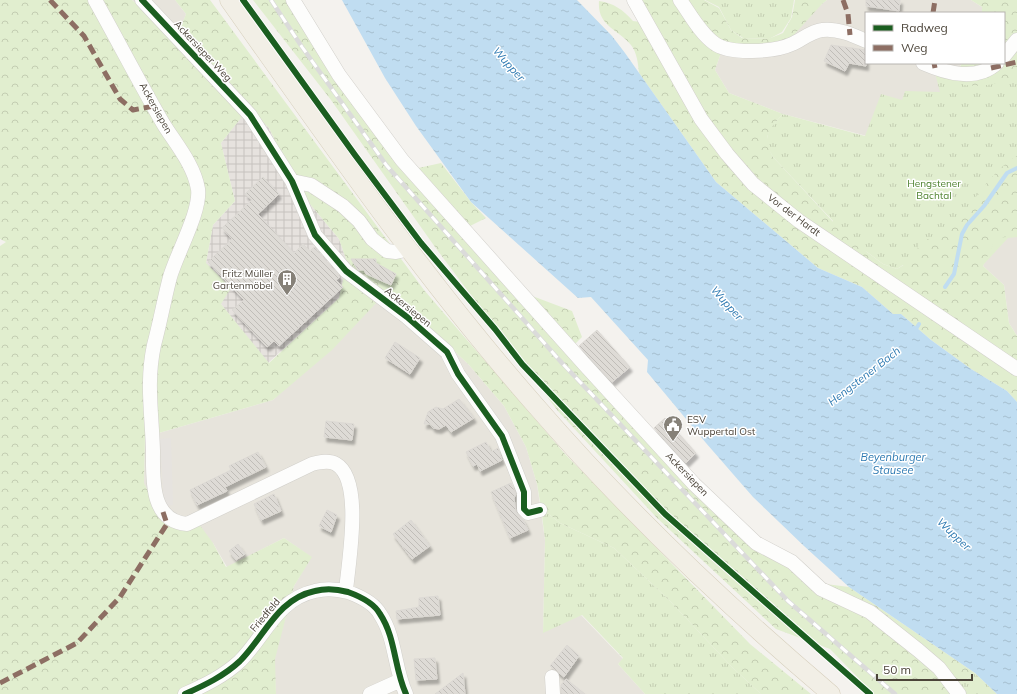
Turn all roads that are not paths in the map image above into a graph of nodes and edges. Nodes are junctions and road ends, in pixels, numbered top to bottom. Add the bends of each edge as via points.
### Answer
1 (95, 0) edge
2 (142, 0) edge
3 (229, 0) edge
4 (293, 0) edge
5 (634, 0) edge
6 (680, 0) edge
7 (1017, 40) edge
8 (865, 41) edge
9 (1005, 55) edge
10 (926, 64) edge
11 (996, 64) edge
12 (250, 116) joint
13 (292, 181) junction
14 (410, 249) junction
15 (1017, 369) edge
16 (540, 510) dead end
17 (346, 591) junction
18 (552, 677) dead end
19 (401, 680) junction
20 (185, 694) edge
21 (370, 694) edge
22 (406, 694) edge
23 (553, 694) edge
24 (831, 694) edge
25 (959, 694) edge

1 - 17 street, Ackersiepen via 163,124 186,159 197,186 197,206 170,277 150,371 152,481 163,512 177,523 187,524 312,464 336,464 345,473 352,503
2 - 12 street, Ackersieper Weg
3 - 14 main road
4 - 25 street, Ackersiepen via 339,75 402,160 694,484 756,543 792,562 821,590 870,612 918,650 939,668
5 - 15 street, Vor der Hardt via 701,119 753,184 799,221
6 - 8 street via 710,39 720,46 744,50 777,48 790,45 821,30 843,32
7 - 9 street
10 - 11 street via 956,74 979,74
12 - 13 street, Ackersiepen
13 - 14 street via 311,185 343,206 359,221 372,239 387,250 396,252
13 - 16 street, Ackersiepen via 315,235 346,271 407,317 447,352 458,374 502,436 524,492 524,509 528,513
14 - 24 main road via 503,368 610,487 679,557
17 - 19 street, Friedfeld via 358,596 379,612 392,638
17 - 20 street, Friedfeld via 323,589 307,592 292,600 239,662 220,677
18 - 23 street
19 - 21 street
19 - 22 street, Friedfeld

